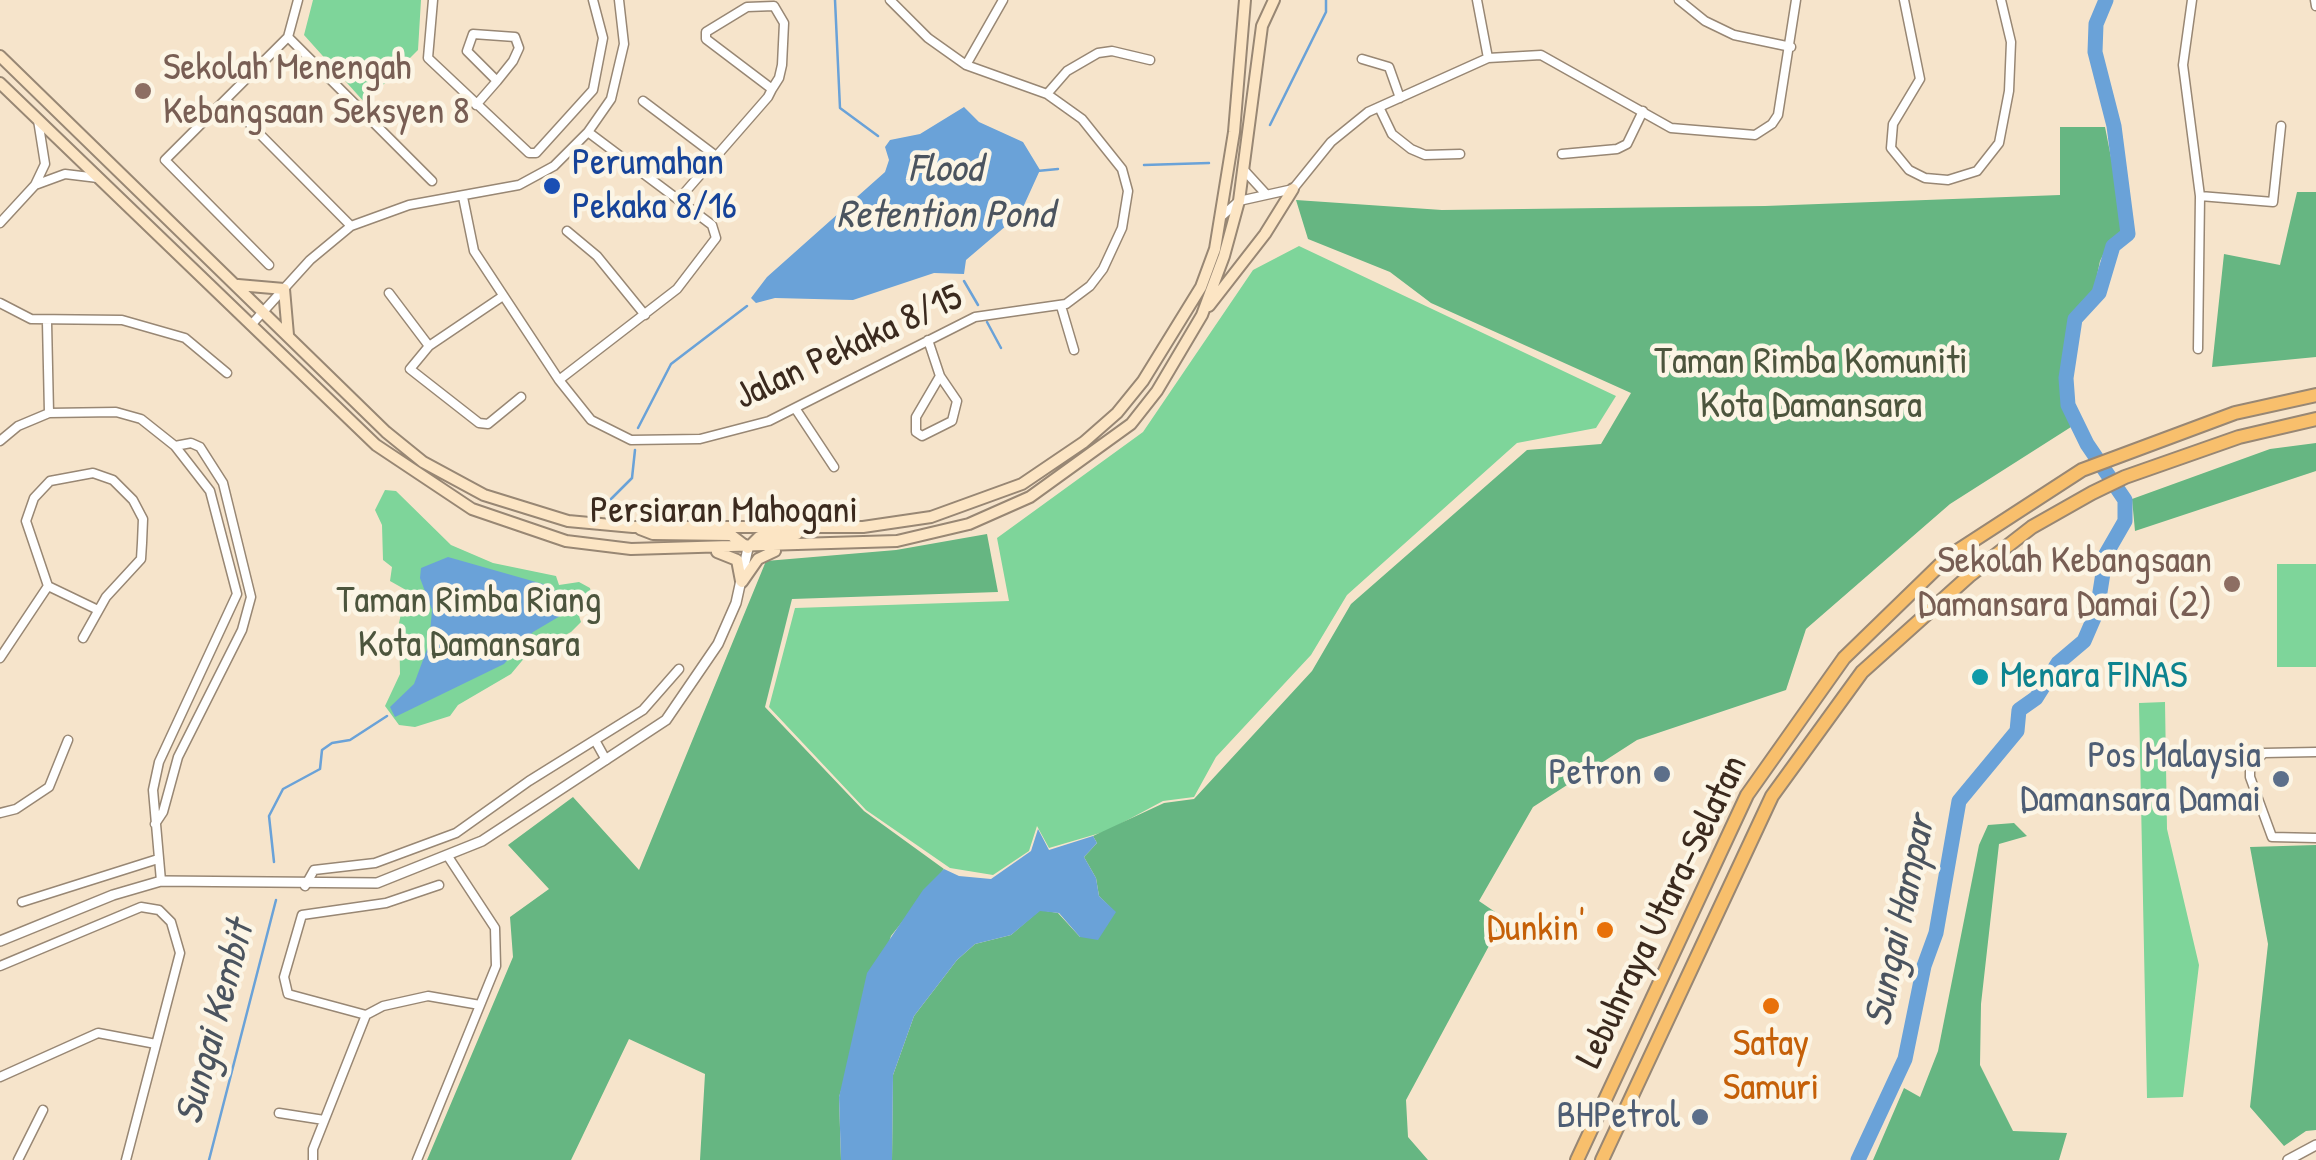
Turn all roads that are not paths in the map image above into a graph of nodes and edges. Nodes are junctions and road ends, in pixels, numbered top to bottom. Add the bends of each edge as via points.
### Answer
1 (298, 0) edge
2 (433, 0) edge
3 (593, 0) edge
4 (890, 0) edge
5 (1002, 0) edge
6 (1245, 0) edge
7 (1274, 0) edge
8 (1478, 0) edge
9 (1678, 0) edge
10 (1796, 0) edge
11 (1904, 0) edge
12 (2001, 0) edge
13 (2192, 0) edge
14 (622, 1) edge
15 (288, 37) junction
16 (1791, 46) junction
17 (0, 56) edge
18 (1488, 58) junction
19 (1362, 59) dead end
20 (1150, 60) dead end
21 (966, 65) junction
22 (497, 81) junction
23 (0, 83) edge
24 (772, 90) junction
25 (1047, 94) junction
26 (1400, 98) junction
27 (226, 100) junction
28 (643, 100) dead end
29 (476, 105) junction
30 (1379, 106) junction
31 (1643, 111) junction
32 (38, 120) junction
33 (2281, 126) dead end
34 (588, 132) junction
35 (1460, 154) dead end
36 (1562, 154) dead end
37 (716, 156) junction
38 (1243, 169) junction
39 (99, 178) junction
40 (432, 181) dead end
41 (35, 185) junction
42 (1293, 189) junction
43 (1265, 193) junction
44 (463, 196) junction
45 (2200, 196) junction
46 (678, 199) junction
47 (1239, 201) junction
48 (1223, 215) junction
49 (0, 224) edge
50 (351, 226) junction
51 (567, 231) dead end
52 (268, 265) dead end
53 (234, 283) junction
54 (284, 289) junction
55 (389, 293) dead end
56 (503, 296) junction
57 (0, 303) edge
58 (1061, 306) junction
59 (264, 312) junction
60 (1202, 314) junction
61 (645, 315) junction
62 (47, 322) junction
63 (252, 325) junction
64 (288, 336) junction
65 (928, 340) junction
66 (429, 346) junction
67 (2198, 349) dead end
68 (1074, 350) dead end
69 (226, 374) dead end
70 (940, 376) junction
71 (559, 380) junction
72 (2316, 395) edge
73 (521, 396) dead end
74 (795, 408) junction
75 (49, 413) junction
76 (2316, 419) edge
77 (0, 441) edge
78 (175, 446) junction
79 (834, 468) dead end
80 (633, 526) junction
81 (824, 528) junction
82 (790, 546) junction
83 (702, 548) junction
84 (748, 548) junction
85 (742, 582) junction
86 (48, 586) junction
87 (98, 610) junction
88 (83, 638) dead end
89 (0, 658) edge
90 (679, 670) dead end
91 (68, 740) dead end
92 (596, 742) junction
93 (2316, 752) edge
94 (606, 760) junction
95 (0, 813) edge
96 (154, 825) junction
97 (2316, 838) edge
98 (449, 858) junction
99 (158, 859) junction
100 (161, 881) junction
101 (440, 885) dead end
102 (305, 886) junction
103 (22, 902) dead end
104 (0, 940) edge
105 (0, 966) edge
106 (480, 1006) junction
107 (366, 1015) junction
108 (156, 1044) junction
109 (0, 1077) edge
110 (43, 1110) dead end
111 (279, 1113) dead end
112 (324, 1120) junction
113 (2316, 1146) edge
114 (18, 1160) edge
115 (126, 1160) edge
116 (313, 1160) edge
117 (417, 1160) edge
118 (1577, 1160) edge
119 (1602, 1160) edge
120 (2288, 1160) edge

1 - 15 street
2 - 29 street via 428,58
3 - 29 street via 604,38 593,90 536,152 523,152
4 - 21 street
5 - 21 street
6 - 48 main road, Persiaran Mahogani
7 - 38 main road, Persiaran Mahogani via 1262,26
8 - 18 street
9 - 16 street via 1734,35
10 - 16 street
11 - 12 street via 1920,79 1893,124 1891,148 1909,170 1948,180 1977,171 1999,142 2010,42
13 - 45 street via 2184,66
14 - 34 street via 621,66 611,99
15 - 27 street
15 - 40 street
16 - 31 street via 1778,114 1764,130 1747,136 1682,130
17 - 53 main road, Persiaran Mahogani
18 - 26 street
18 - 31 street via 1541,55
19 - 26 street via 1388,68
20 - 25 street via 1098,53 1067,71
21 - 25 street
22 - 22 street via 513,62 518,40 473,34 467,51
22 - 29 street
23 - 32 main road, Persiaran Mahogani
24 - 24 street via 782,66 784,23 774,6 747,6 712,27 706,39
24 - 37 street
25 - 58 street via 1108,148 1128,191 1122,228 1103,269
26 - 30 street
27 - 50 street
27 - 52 street via 165,160
28 - 37 street
30 - 35 street via 1392,134 1411,149
30 - 42 street via 1331,142
31 - 36 street via 1617,149
32 - 39 main road, Persiaran Mahogani
32 - 41 street via 46,152
33 - 45 street via 2271,204
34 - 44 street via 540,176
34 - 46 street
37 - 46 street
38 - 43 street
38 - 47 main road, Persiaran Mahogani
39 - 41 street via 66,174
39 - 63 main road, Persiaran Mahogani
41 - 49 street
42 - 43 street
42 - 60 main road
43 - 47 street
44 - 50 street via 409,205
44 - 56 street, Jalan Pekaka 8/15 via 474,251
45 - 67 street
46 - 61 street via 712,225 716,238 677,289
47 - 48 street
47 - 60 main road, Persiaran Mahogani
48 - 81 main road, Persiaran Mahogani via 1201,288 1169,345 1117,413 1084,442 1022,484 966,507 897,523
50 - 54 street
51 - 61 street
53 - 54 main road
53 - 59 main road, Persiaran Mahogani
54 - 59 street
54 - 64 main road
55 - 66 street
56 - 66 street
56 - 71 street, Jalan Pekaka 8/15
57 - 62 street
58 - 65 street, Jalan Pekaka 8/15 via 974,317
58 - 68 street
59 - 63 street
59 - 64 main road, Persiaran Mahogani
60 - 82 main road, Persiaran Mahogani via 1131,424 1030,497 1000,513 897,542
61 - 71 street
62 - 69 street via 108,319 185,338
62 - 75 street
63 - 83 main road, Persiaran Mahogani via 376,445 472,509 566,541
64 - 80 main road, Persiaran Mahogani via 386,432 454,478 526,510
65 - 70 street
65 - 74 street, Jalan Pekaka 8/15
66 - 73 street via 412,362 411,374 479,424
70 - 70 street via 916,417 916,432 928,435 952,421 956,393
71 - 74 street, Jalan Pekaka 8/15 via 590,420 631,440 700,439
72 - 118 highway, Lebuhraya Utara–Selatan via 2235,412 2082,470 1948,557 1844,658 1747,795
74 - 79 street
75 - 77 street
75 - 78 street via 116,412 142,419
76 - 119 highway, Lebuhraya Utara–Selatan via 2240,438 2092,493 2032,527 1898,636 1809,739 1772,796
78 - 96 street via 210,491 236,594 159,762
78 - 96 street via 200,447 223,483 251,597
80 - 81 main road, Persiaran Mahogani
80 - 84 main road via 652,534 731,536
81 - 84 main road via 759,537
82 - 84 main road, Persiaran Mahogani
82 - 85 main road via 764,555
83 - 84 main road, Persiaran Mahogani
83 - 85 main road via 732,557
84 - 85 street
85 - 94 street via 718,644 666,720
86 - 87 street
86 - 87 street via 26,522 34,498 50,481 68,475 93,472 113,480 143,520 141,558
86 - 89 street
87 - 88 street
90 - 92 street via 650,704
91 - 95 street via 49,787
92 - 94 street
92 - 102 street via 456,833 375,863 314,870
93 - 97 street via 2264,753 2250,766 2272,837
94 - 98 street
96 - 99 street
98 - 102 street via 378,883
98 - 106 street via 495,928 496,966
99 - 100 street
99 - 103 street
100 - 102 street
100 - 104 street
101 - 107 street via 386,903 302,915 284,977 288,994
105 - 108 street via 141,907 159,910 177,932 180,952
106 - 107 street via 428,996
106 - 117 street
107 - 112 street
108 - 109 street via 98,1033
108 - 115 street
110 - 114 street
111 - 112 street
112 - 116 street
113 - 120 street

